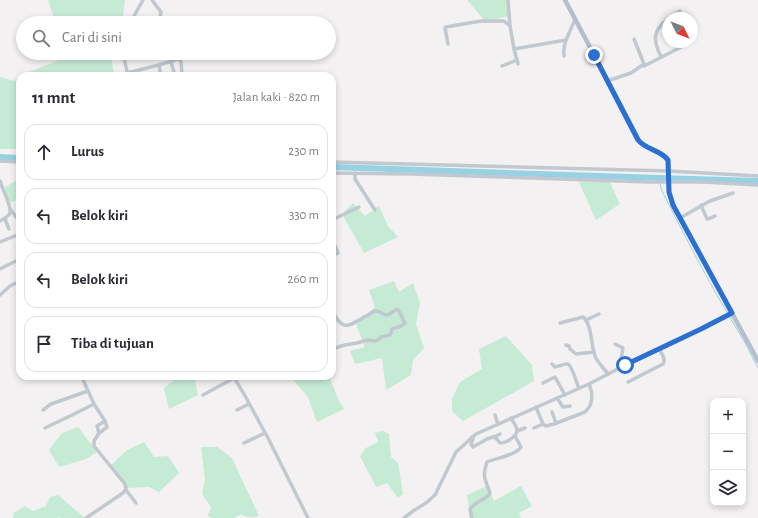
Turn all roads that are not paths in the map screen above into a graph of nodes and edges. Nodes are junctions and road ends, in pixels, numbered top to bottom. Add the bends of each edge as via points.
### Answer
1 (143, 0) edge
2 (152, 0) edge
3 (508, 0) edge
4 (565, 0) edge
5 (134, 16) edge
6 (160, 16) edge
7 (575, 19) junction
8 (662, 23) edge
9 (510, 26) junction
10 (634, 39) dead end
11 (566, 40) junction
12 (448, 44) dead end
13 (679, 48) edge
14 (514, 49) junction
15 (564, 56) dead end
16 (661, 57) junction
17 (124, 60) edge
18 (175, 60) edge
19 (180, 60) edge
20 (170, 62) junction
21 (159, 65) junction
22 (502, 66) dead end
23 (644, 66) junction
24 (127, 72) edge
25 (134, 72) edge
26 (160, 72) edge
27 (174, 72) edge
28 (182, 72) edge
29 (607, 81) junction
30 (0, 161) edge
31 (16, 162) edge
32 (336, 162) edge
33 (336, 173) edge
34 (355, 173) junction
35 (669, 173) junction
36 (758, 176) edge
37 (0, 181) edge
38 (668, 181) junction
39 (758, 185) edge
40 (733, 193) dead end
41 (701, 206) junction
42 (359, 207) dead end
43 (10, 209) junction
44 (375, 210) dead end
45 (715, 216) dead end
46 (16, 217) edge
47 (336, 218) edge
48 (680, 218) junction
49 (5, 219) junction
50 (0, 221) edge
51 (9, 229) dead end
52 (16, 236) edge
53 (0, 242) edge
54 (16, 261) edge
55 (0, 269) edge
56 (16, 283) edge
57 (0, 295) edge
58 (599, 314) dead end
59 (730, 314) junction
60 (336, 318) edge
61 (586, 320) junction
62 (560, 323) dead end
63 (615, 344) dead end
64 (566, 345) dead end
65 (336, 348) edge
66 (659, 349) junction
67 (594, 352) junction
68 (758, 359) edge
69 (552, 364) dead end
70 (625, 365) junction
71 (608, 374) junction
72 (84, 380) edge
73 (229, 380) edge
74 (236, 380) edge
75 (628, 382) dead end
76 (543, 383) dead end
77 (589, 384) junction
78 (580, 388) junction
79 (88, 392) junction
80 (203, 395) dead end
81 (565, 395) junction
82 (557, 398) junction
83 (94, 404) junction
84 (250, 404) junction
85 (570, 406) dead end
86 (536, 407) junction
87 (43, 410) dead end
88 (237, 410) dead end
89 (552, 412) dead end
90 (495, 416) dead end
91 (511, 418) junction
92 (105, 420) junction
93 (556, 423) junction
94 (498, 424) junction
95 (544, 424) junction
96 (44, 428) dead end
97 (525, 428) dead end
98 (534, 428) dead end
99 (265, 433) junction
100 (98, 434) junction
101 (500, 434) dead end
102 (516, 434) junction
103 (472, 437) junction
104 (494, 437) junction
105 (244, 443) dead end
106 (126, 490) junction
107 (136, 503) dead end
108 (86, 518) edge
109 (308, 518) edge
110 (404, 518) edge
111 (472, 518) edge

1 - 5 street
2 - 6 street via 161,12
3 - 9 street
4 - 7 main road
7 - 11 street
7 - 29 main road
8 - 16 street via 655,40
9 - 12 street via 504,21 481,21 446,27
9 - 14 street
10 - 23 street
11 - 14 street
11 - 15 street
13 - 16 street
14 - 22 street via 518,62
16 - 23 street
17 - 24 street
18 - 20 street
19 - 28 street
20 - 21 street
20 - 27 street
21 - 25 street
21 - 26 street
23 - 29 street
29 - 35 main road via 638,140 667,158
30 - 31 street
32 - 35 street
33 - 34 street
34 - 38 street
34 - 44 street via 355,179
35 - 36 street
35 - 38 main road
37 - 43 street
38 - 39 street
38 - 48 main road via 671,201
40 - 41 street
41 - 45 street via 707,219
41 - 48 street
42 - 47 street
43 - 46 street
43 - 49 street via 10,214
48 - 59 main road
49 - 50 street
49 - 51 street
52 - 53 street
54 - 55 street
56 - 57 street
58 - 61 street
59 - 66 street
59 - 68 main road
60 - 65 street via 346,326 375,311 389,314 398,309 405,323 392,329 390,335 378,340 367,340
61 - 62 street via 583,317
61 - 67 street
63 - 70 street via 623,348 620,359
64 - 67 street via 576,354
66 - 70 street
66 - 75 street via 664,359 663,364
67 - 71 street via 596,359
69 - 78 street via 557,367 568,364
70 - 71 street
71 - 77 street
72 - 79 street
73 - 80 street
74 - 84 street
76 - 81 street via 555,377
77 - 78 street
77 - 93 street via 592,398 585,412
78 - 81 street
79 - 83 street
79 - 87 street via 51,404
81 - 82 street
82 - 85 street via 563,407
82 - 86 street
83 - 92 street
83 - 96 street
84 - 88 street
84 - 99 street
86 - 91 street
86 - 95 street
89 - 93 street
90 - 94 street
91 - 94 street
91 - 102 street via 517,429
92 - 100 street via 107,427
92 - 100 street via 97,426
93 - 95 street via 546,426
94 - 103 street
95 - 98 street
97 - 102 street
99 - 105 street
99 - 109 street
100 - 106 street via 94,446 125,484
101 - 104 street
102 - 104 street via 502,443
102 - 111 street via 520,449 487,462 484,478 490,494 472,506
103 - 104 street via 471,444 474,447
103 - 110 street via 456,452 435,495
106 - 107 street
106 - 108 street

